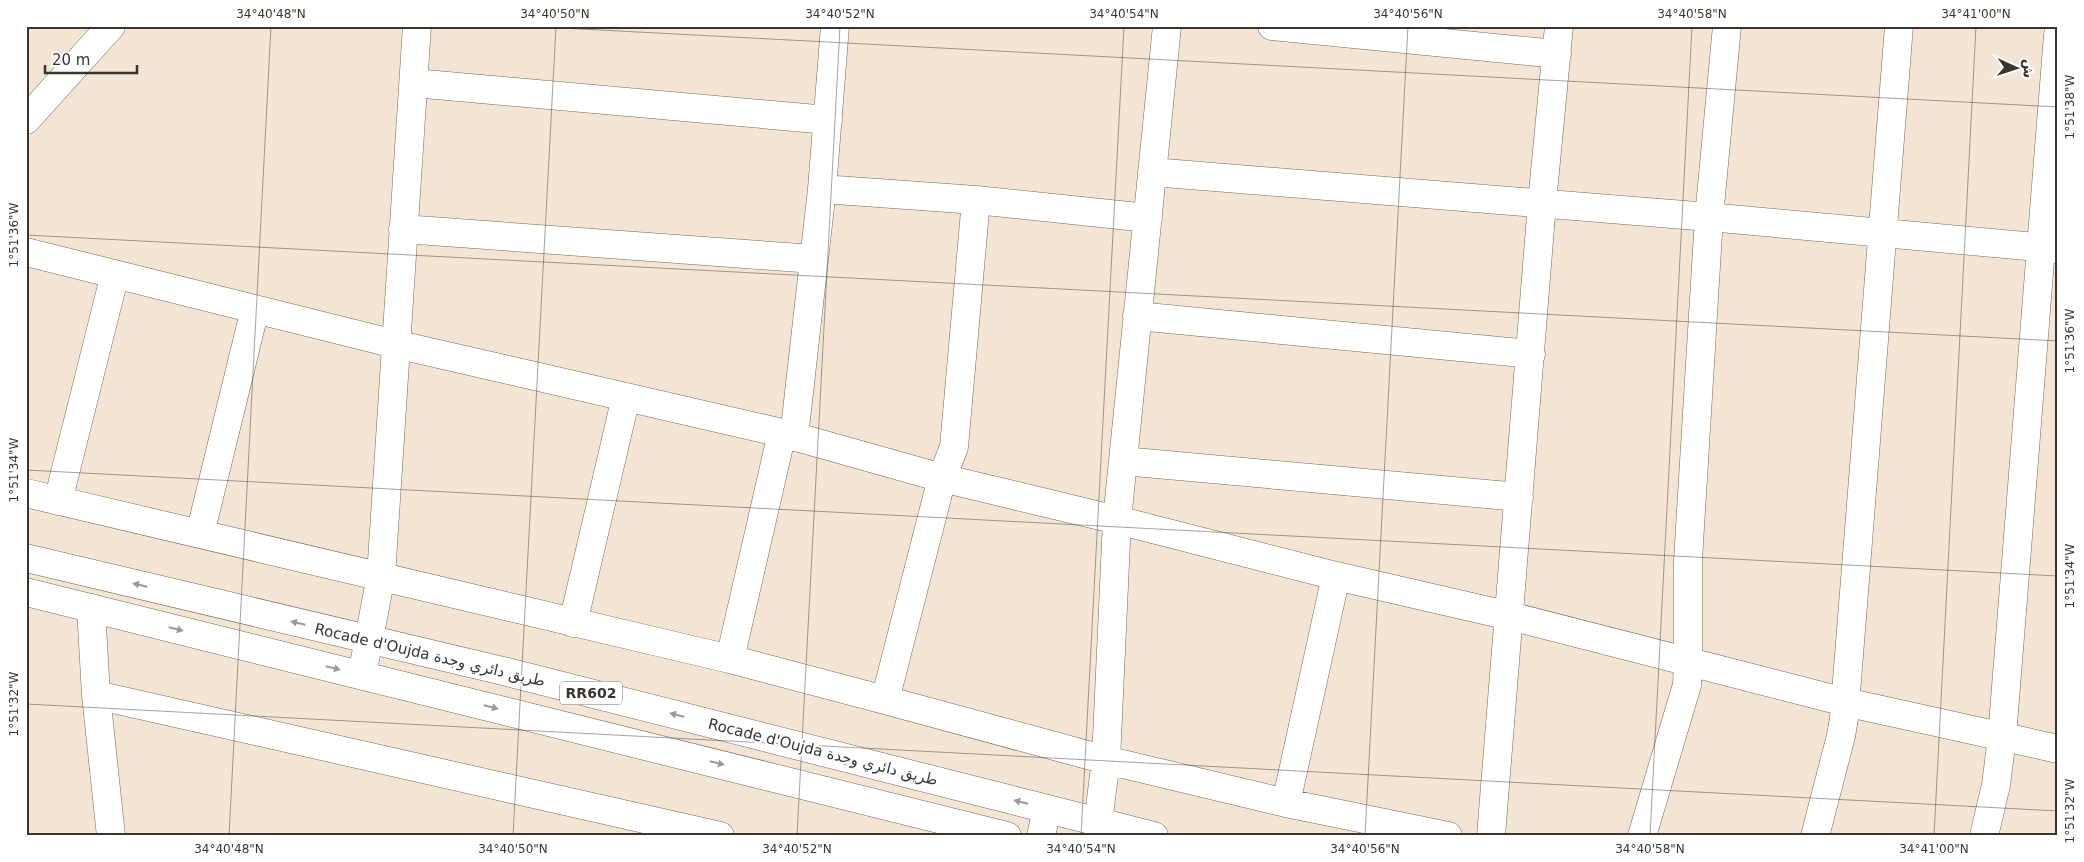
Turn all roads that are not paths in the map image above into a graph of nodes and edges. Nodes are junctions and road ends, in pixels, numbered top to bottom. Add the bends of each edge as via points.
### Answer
1 (111, 26) edge
2 (417, 26) edge
3 (836, 26) edge
4 (1167, 26) edge
5 (1272, 26) edge
6 (1559, 26) edge
7 (1727, 26) edge
8 (1898, 26) edge
9 (2058, 35) edge
10 (1557, 54) junction
11 (414, 83) junction
12 (26, 120) edge
13 (828, 120) junction
14 (1152, 172) junction
15 (822, 189) junction
16 (976, 200) junction
17 (1542, 203) junction
18 (1709, 216) junction
19 (1148, 218) junction
20 (404, 229) junction
21 (1881, 233) junction
22 (2049, 248) edge
23 (26, 252) edge
24 (814, 259) junction
25 (115, 274) junction
26 (255, 309) junction
27 (1137, 316) junction
28 (395, 344) junction
29 (1531, 354) junction
30 (626, 397) junction
31 (788, 435) junction
32 (1123, 461) junction
33 (942, 478) junction
34 (26, 493) edge
35 (1519, 497) junction
36 (58, 500) junction
37 (1117, 520) junction
38 (200, 534) junction
39 (26, 558) edge
40 (381, 576) junction
41 (1336, 576) junction
42 (26, 592) edge
43 (91, 608) junction
44 (1510, 616) junction
45 (573, 624) junction
46 (369, 640) junction
47 (730, 659) junction
48 (1688, 662) junction
49 (362, 675) junction
50 (96, 695) junction
51 (884, 700) junction
52 (1845, 702) junction
53 (2002, 737) junction
54 (2058, 749) edge
55 (1106, 760) junction
56 (1286, 803) junction
57 (1047, 809) junction
58 (1098, 822) junction
59 (111, 836) edge
60 (720, 836) edge
61 (1007, 836) edge
62 (1041, 836) edge
63 (1154, 836) edge
64 (1448, 836) edge
65 (1491, 836) edge
66 (1642, 836) edge
67 (1815, 836) edge
68 (1984, 836) edge

1 - 12 main road
2 - 11 main road
3 - 13 main road
4 - 14 main road
5 - 10 main road
6 - 10 main road
7 - 18 main road
8 - 21 main road
9 - 22 main road
10 - 17 main road
11 - 13 main road
11 - 20 main road
13 - 15 main road
14 - 17 main road
14 - 19 main road
15 - 16 main road
15 - 24 main road
16 - 19 main road
16 - 33 main road via 954,447
17 - 18 main road
17 - 29 main road
18 - 21 main road
18 - 48 main road via 1688,560
19 - 27 main road
20 - 24 main road
20 - 28 main road
21 - 22 main road
21 - 52 main road
22 - 53 main road
23 - 25 main road
24 - 31 main road
25 - 26 main road
25 - 36 main road
26 - 28 main road
26 - 38 main road
27 - 29 main road
27 - 32 main road
28 - 30 main road
28 - 40 main road
29 - 35 main road
30 - 31 main road
30 - 45 main road
31 - 33 main road
31 - 47 main road
32 - 35 main road
32 - 37 main road
33 - 37 main road
33 - 51 main road
34 - 36 main road
35 - 44 main road
36 - 38 main road
37 - 41 main road
37 - 55 main road
38 - 40 main road
46 -> 39 main road, Rocade d'Oujda طريق دائري وجدة / RR602
40 - 45 main road
40 - 46 main road
41 - 44 main road
41 - 56 main road
42 - 43 main road, RR602
43 -> 49 main road, RR602
43 - 50 main road
44 - 48 main road
44 - 65 main road
45 - 47 main road
46 - 49 main road
57 -> 46 main road, Rocade d'Oujda طريق دائري وجدة / RR602
47 - 51 main road
48 - 52 main road
48 - 66 main road via 1683,703
49 -> 61 main road, RR602
50 - 59 main road
50 - 60 main road
51 - 55 main road
52 - 53 main road
52 - 67 main road via 1841,736
53 - 54 main road
53 - 68 main road via 1996,785
55 - 56 main road
55 - 58 main road
56 - 64 main road
57 - 58 main road, Rocade d'Oujda طريق دائري وجدة / RR602
57 - 62 main road
58 - 63 main road, Rocade d'Oujda طريق دائري وجدة / RR602

